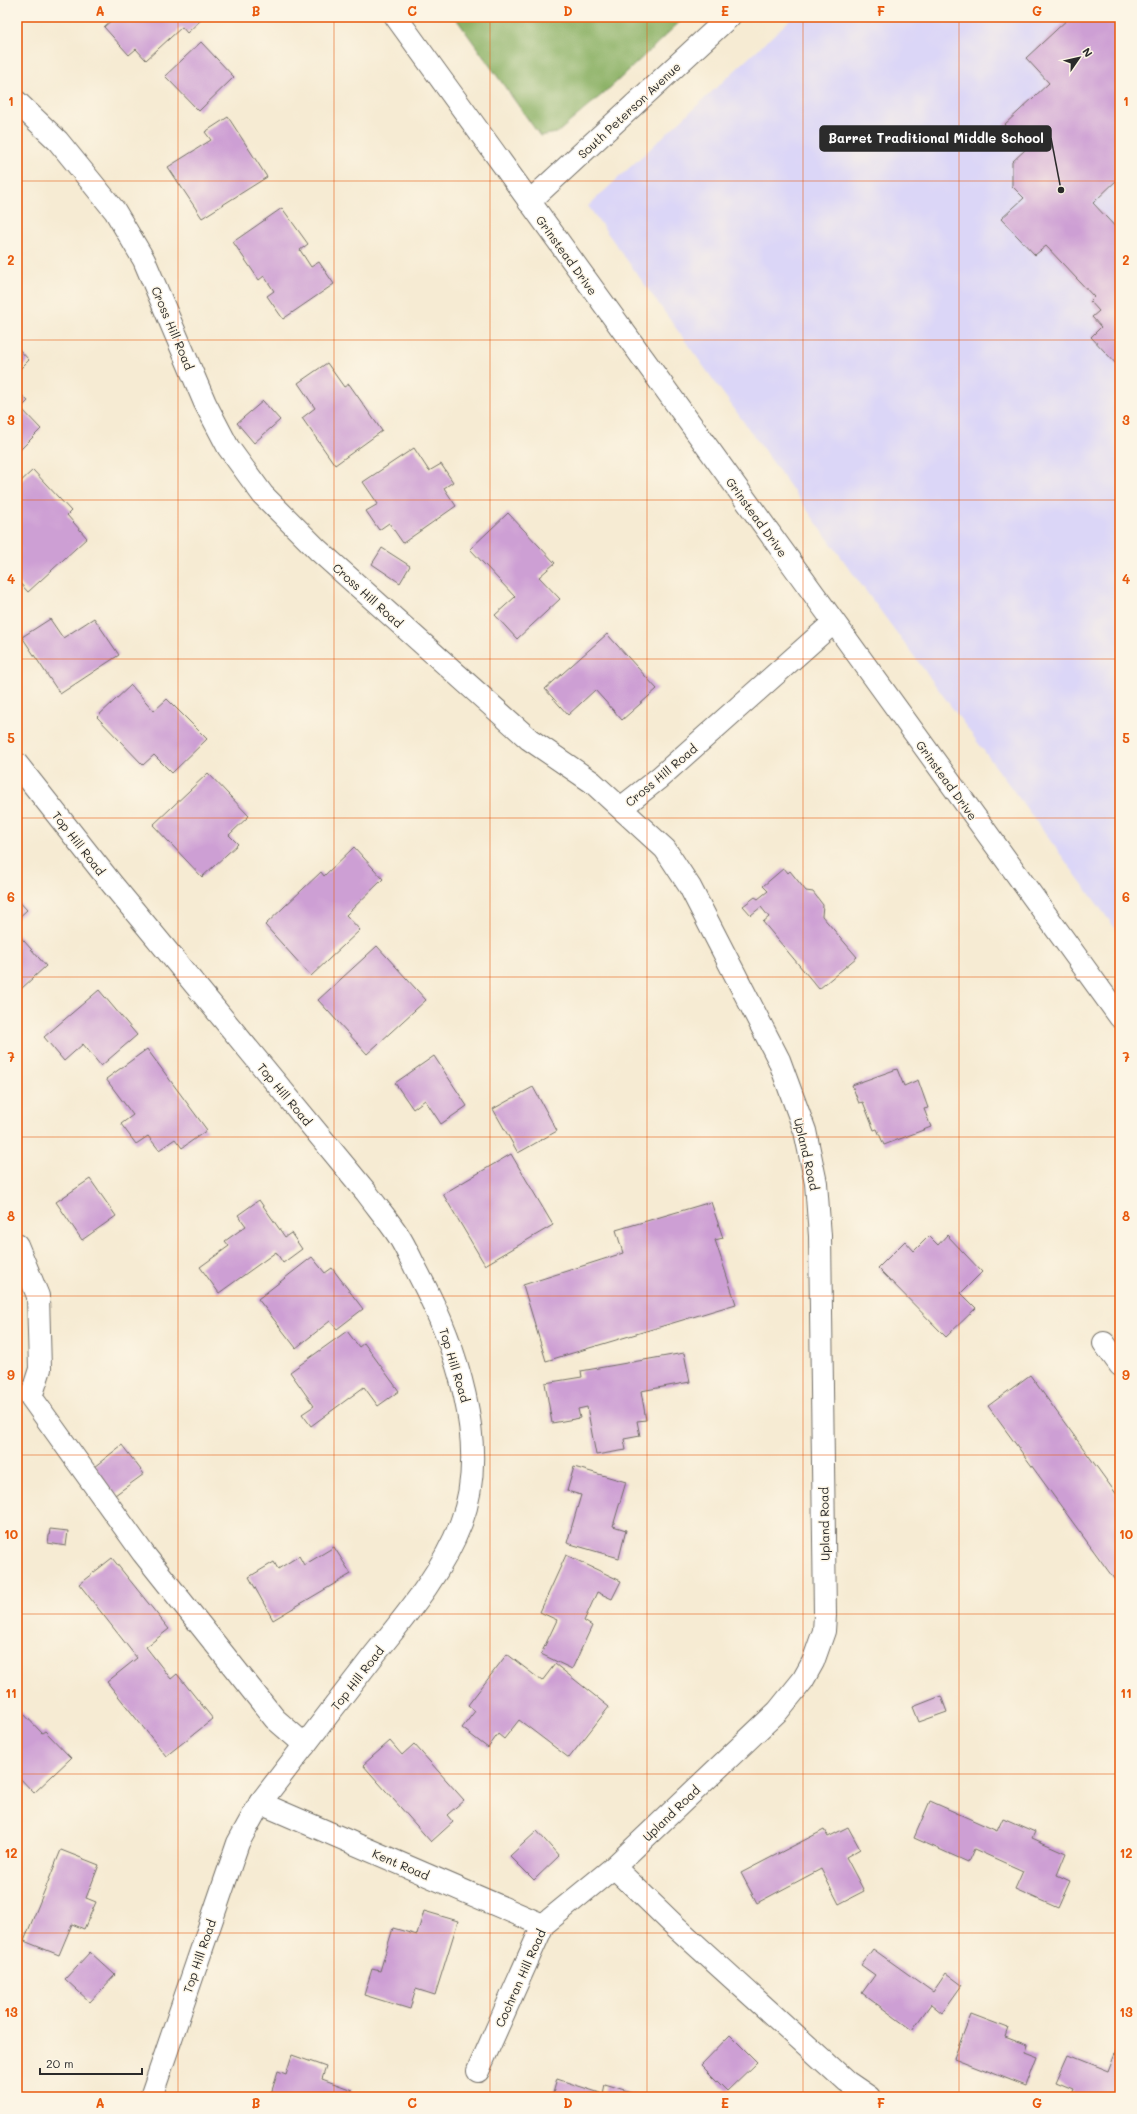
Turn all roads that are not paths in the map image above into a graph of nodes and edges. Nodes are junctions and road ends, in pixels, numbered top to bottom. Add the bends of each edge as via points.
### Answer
1 (396, 17) edge
2 (730, 17) edge
3 (17, 102) edge
4 (529, 202) junction
5 (833, 623) junction
6 (17, 764) edge
7 (621, 808) junction
8 (1117, 1005) edge
9 (17, 1245) edge
10 (1104, 1343) dead end
11 (1120, 1365) edge
12 (305, 1745) junction
13 (260, 1803) junction
14 (614, 1867) junction
15 (543, 1926) junction
16 (478, 2071) dead end
17 (151, 2097) edge
18 (869, 2097) edge

1 - 4 street, Grinstead Drive
2 - 4 street, South Peterson Avenue
3 - 7 street, Cross Hill Road via 58,142 115,211 144,260 205,403 228,447 263,495 318,550 529,739 592,782
4 - 5 street, Grinstead Drive
5 - 7 street, Cross Hill Road via 659,778
5 - 8 street, Grinstead Drive
6 - 12 street, Top Hill Road via 112,884 366,1192 399,1236 438,1310 458,1368 471,1431 472,1461 469,1492 462,1521 451,1548 424,1591
7 - 14 street, Upland Road via 665,849 690,887 779,1060 805,1132 816,1183 820,1236 825,1615 824,1631 804,1680 778,1711
9 - 12 street via 38,1296 40,1369 30,1397 143,1553 276,1719
10 - 11 street
12 - 13 street, Top Hill Road
13 - 15 street, Kent Road
13 - 17 street, Top Hill Road via 238,1842
14 - 15 street, Cochran Hill Road
14 - 18 street via 674,1925 842,2077
15 - 16 street, Cochran Hill Road

